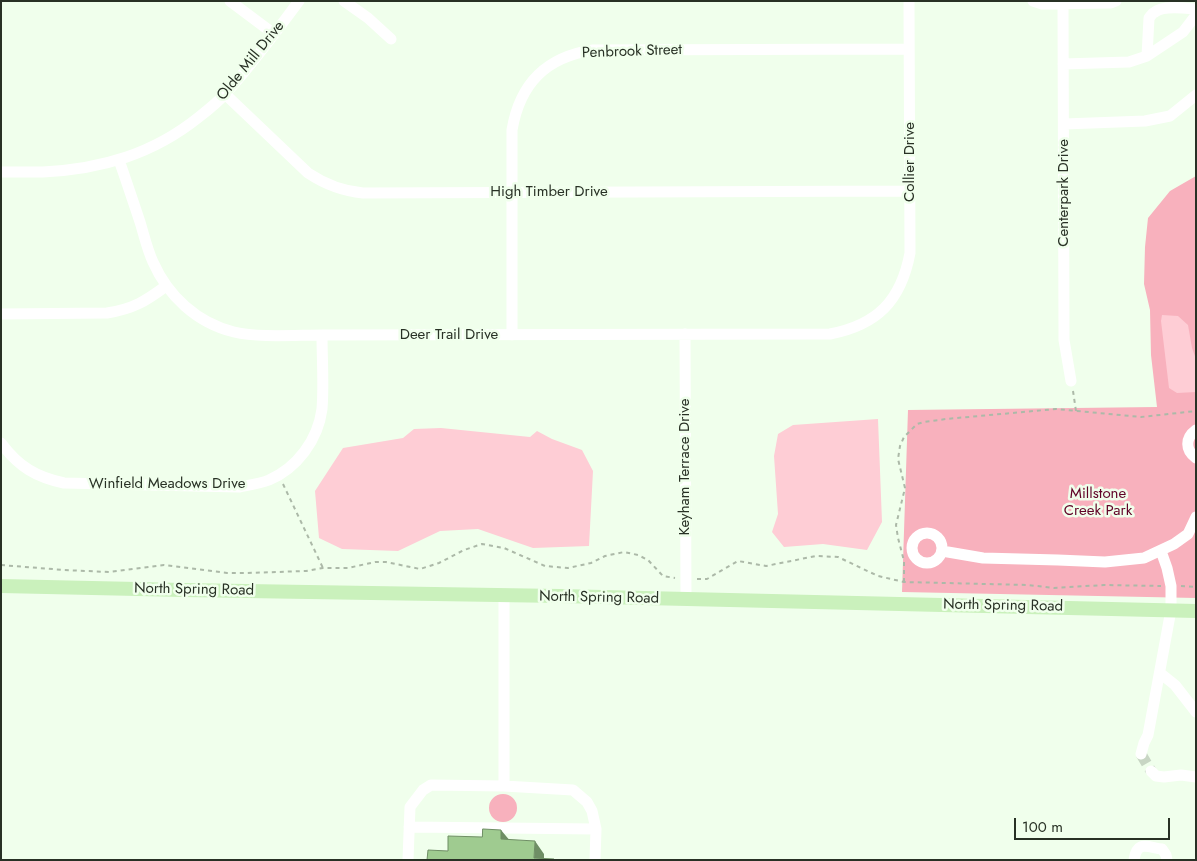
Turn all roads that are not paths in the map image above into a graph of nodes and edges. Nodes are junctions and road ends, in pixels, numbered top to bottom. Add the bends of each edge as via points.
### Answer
1 (230, 1) edge
2 (298, 1) edge
3 (344, 1) edge
4 (909, 1) edge
5 (1033, 1) edge
6 (1116, 1) edge
7 (1063, 4) junction
8 (1196, 9) edge
9 (1196, 15) edge
10 (274, 34) junction
11 (390, 39) dead end
12 (909, 49) junction
13 (1147, 56) junction
14 (1063, 64) junction
15 (225, 94) junction
16 (1196, 95) edge
17 (1064, 124) junction
18 (119, 160) junction
19 (1, 172) edge
20 (910, 191) junction
21 (512, 192) junction
22 (166, 286) junction
23 (1, 314) edge
24 (878, 314) joint
25 (685, 334) junction
26 (322, 335) junction
27 (512, 335) junction
28 (1071, 382) road end
29 (1196, 430) edge
30 (1, 443) edge
31 (1196, 458) edge
32 (1196, 517) edge
33 (942, 551) dead end
34 (1160, 551) junction
35 (1, 586) edge
36 (504, 596) junction
37 (686, 600) junction
38 (1172, 610) junction
39 (1196, 611) edge
40 (1160, 673) junction
41 (1196, 712) edge
42 (1141, 754) dead end
43 (1151, 771) dead end
44 (1196, 777) edge
45 (504, 786) junction
46 (409, 827) junction
47 (596, 829) junction
48 (408, 860) edge
49 (595, 860) edge
50 (1134, 860) edge
51 (1167, 860) edge

1 - 10 street
2 - 10 street, Olde Mill Drive
3 - 11 street
4 - 12 street, Collier Drive
5 - 7 street
6 - 7 street
7 - 14 street, Centerpark Drive
8 - 13 street via 1155,11 1149,18
9 - 13 street via 1183,32
10 - 15 street, Olde Mill Drive
12 - 20 street, Collier Drive
12 - 21 street, Penbrook Street via 579,52 550,65 528,86 520,101 512,130
13 - 14 street via 1129,62
14 - 17 street, Centerpark Drive
15 - 18 street, Olde Mill Drive via 184,130
15 - 21 street, High Timber Drive via 308,173 335,188 363,193
16 - 17 street via 1170,116 1145,121
17 - 28 street, Centerpark Drive via 1064,340
18 - 19 street, Olde Mill Drive via 67,170
18 - 22 street, Deer Trail Drive via 152,261
20 - 21 street, High Timber Drive
20 - 24 street, Collier Drive via 907,270 894,296
21 - 27 street, Penbrook Street
22 - 23 street via 147,300 121,311
22 - 26 street, Deer Trail Drive via 202,319 234,332
24 - 25 street, Deer Trail Drive via 846,331 830,334
25 - 27 street, Deer Trail Drive
25 - 37 street, Keyham Terrace Drive
26 - 27 street, Deer Trail Drive
26 - 30 street, Winfield Meadows Drive via 322,402 319,424 312,440 295,463 254,485 64,483 49,480 22,466
29 - 31 street via 1190,434 1187,444
32 - 34 street via 1188,534
33 - 34 street via 983,558 1104,562 1144,558
34 - 38 street via 1171,586
35 - 36 main road, North Spring Road
36 - 37 main road, North Spring Road
36 - 45 street
37 - 38 main road, North Spring Road
38 - 39 main road, North Spring Road
38 - 40 street
40 - 41 street via 1175,685
40 - 42 street
43 - 44 street via 1156,776
45 - 46 street via 431,785 410,806
45 - 47 street via 573,790 587,802
46 - 47 street
46 - 48 street
47 - 49 street
50 - 51 street via 1138,848 1143,846 1162,850

